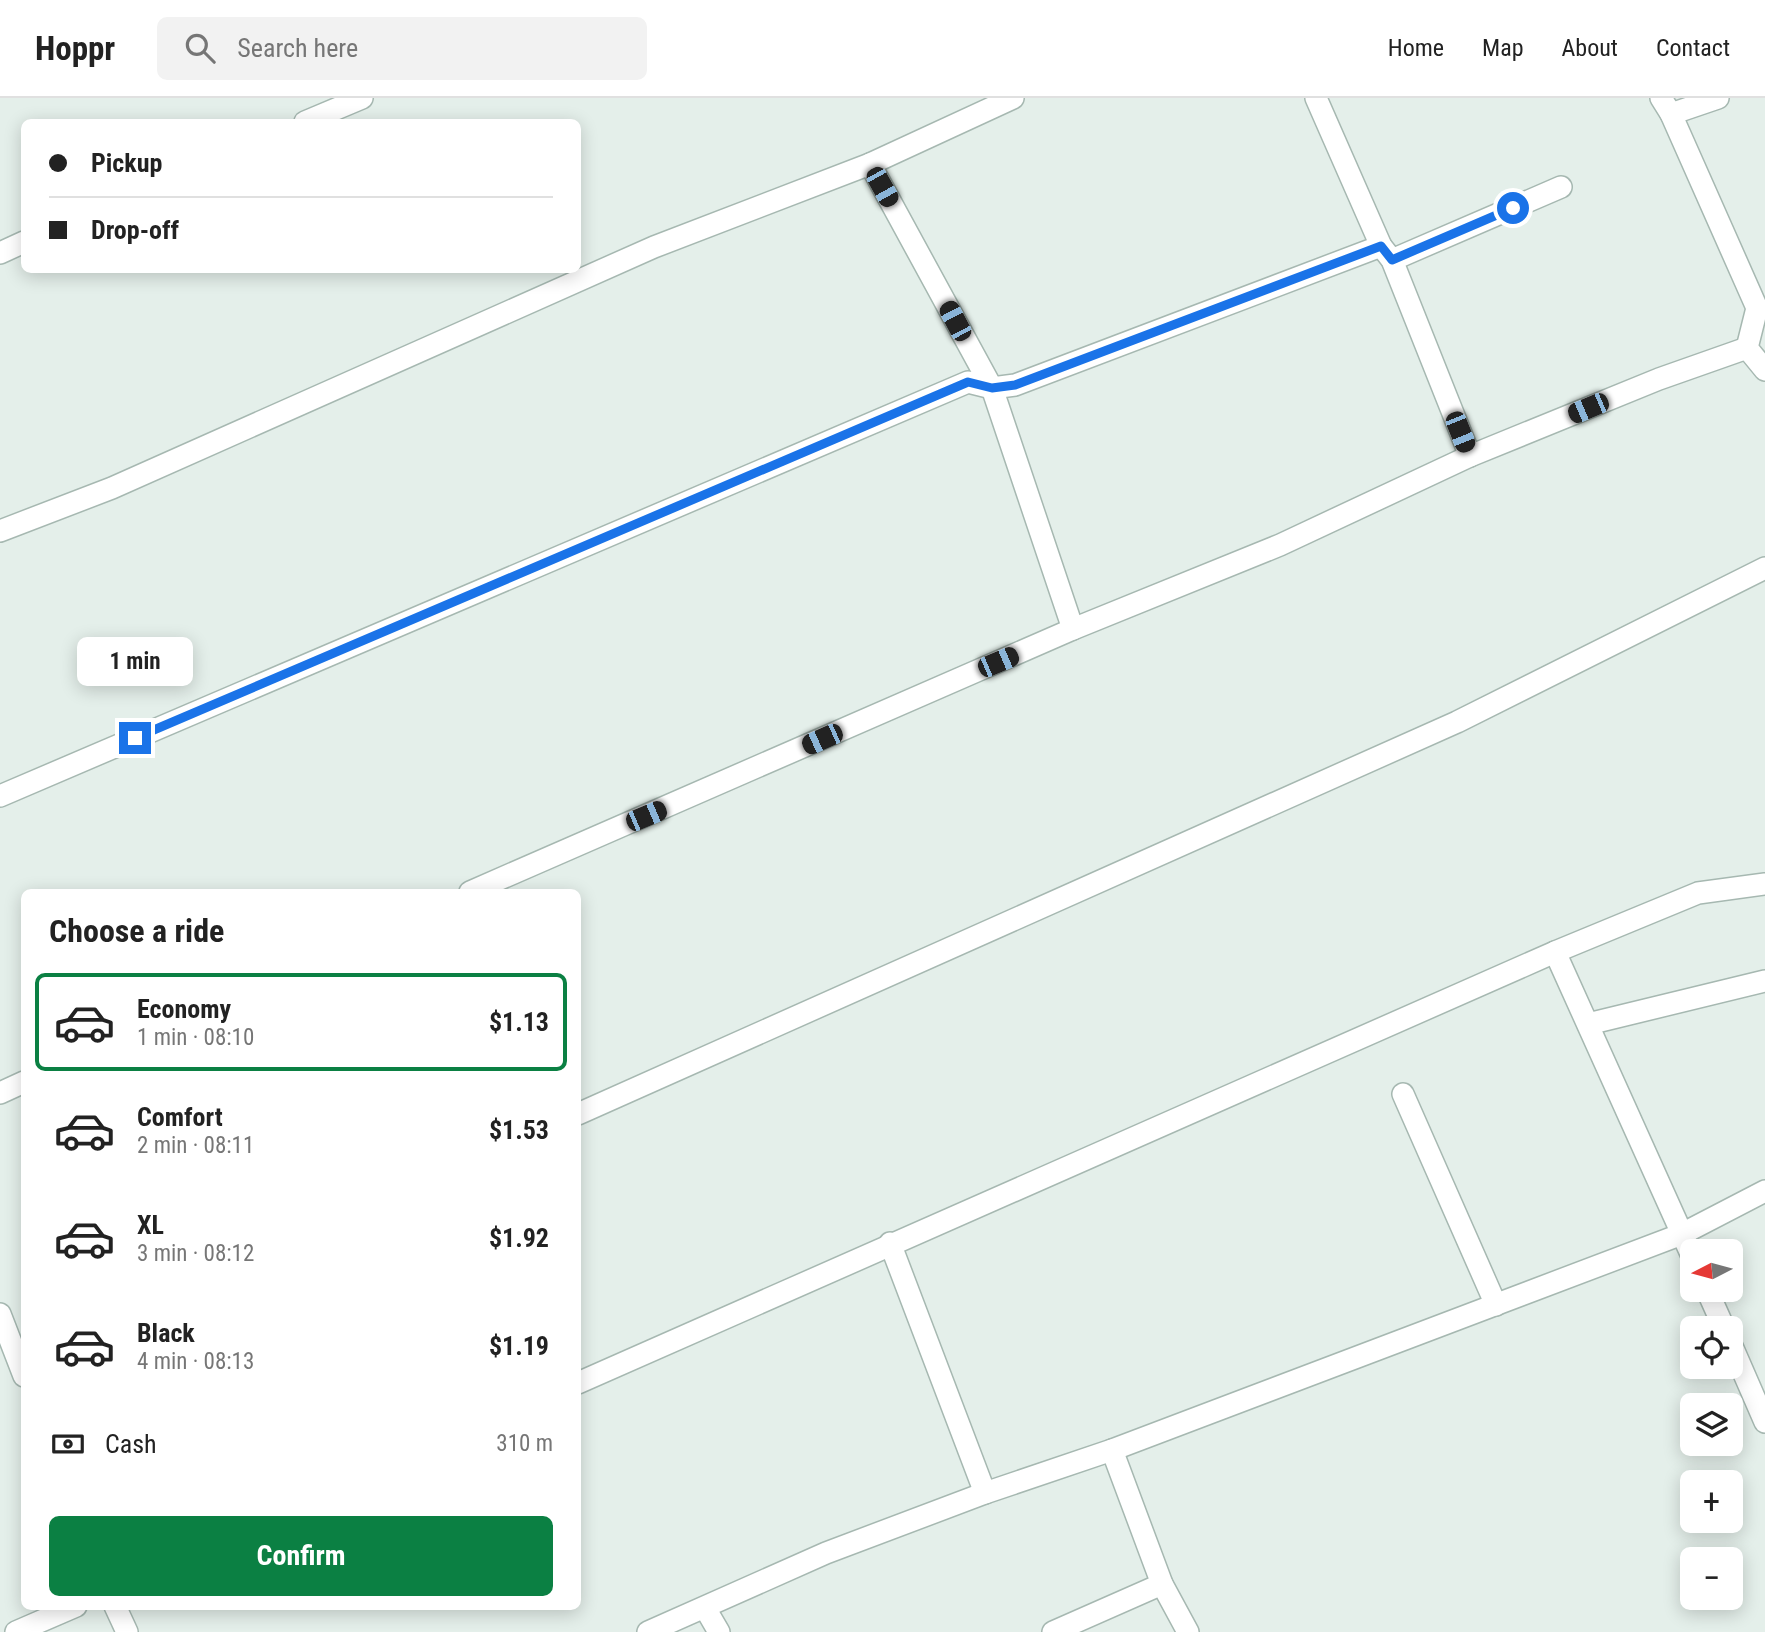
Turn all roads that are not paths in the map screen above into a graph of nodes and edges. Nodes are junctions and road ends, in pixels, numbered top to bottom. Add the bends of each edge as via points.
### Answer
1 (362, 98) edge
2 (1013, 98) edge
3 (1316, 98) edge
4 (1718, 98) edge
5 (1666, 106) edge
6 (312, 119) edge
7 (870, 164) junction
8 (1561, 187) dead end
9 (21, 243) edge
10 (0, 253) edge
11 (1386, 253) junction
12 (1747, 348) junction
13 (1765, 370) edge
14 (992, 388) junction
15 (1470, 456) junction
16 (0, 531) edge
17 (1765, 568) edge
18 (1073, 629) junction
19 (0, 796) edge
20 (1765, 884) edge
21 (477, 889) edge
22 (1555, 952) junction
23 (1765, 981) edge
24 (1588, 1024) junction
25 (21, 1083) edge
26 (0, 1093) edge
27 (1403, 1094) dead end
28 (581, 1113) edge
29 (1765, 1191) edge
30 (1682, 1234) junction
31 (1684, 1239) edge
32 (890, 1243) junction
33 (1496, 1305) junction
34 (0, 1314) edge
35 (17, 1369) edge
36 (1743, 1372) edge
37 (581, 1382) edge
38 (1765, 1422) edge
39 (1112, 1450) junction
40 (985, 1493) junction
41 (1162, 1584) junction
42 (705, 1608) junction
43 (67, 1610) edge
44 (116, 1610) edge
45 (16, 1632) edge
46 (127, 1632) edge
47 (648, 1632) edge
48 (719, 1632) edge
49 (1053, 1632) edge
50 (1188, 1632) edge

1 - 6 street
2 - 7 street
3 - 11 street
4 - 5 street
5 - 12 street via 1756,308
7 - 14 street
7 - 16 street via 654,247 112,488
8 - 11 street
9 - 10 street
11 - 14 street via 1015,385
11 - 15 street
12 - 13 street
12 - 15 street
14 - 18 street
14 - 19 street via 968,382
15 - 18 street via 1279,545
17 - 28 street via 1457,722
18 - 21 street
20 - 22 street via 1698,893
22 - 24 street
22 - 32 street
23 - 24 street
24 - 30 street
25 - 26 street
27 - 33 street
29 - 30 street
30 - 31 street
30 - 33 street
32 - 37 street
32 - 40 street
33 - 39 street
34 - 35 street
36 - 38 street
39 - 40 street
39 - 41 street
40 - 42 street via 826,1553
41 - 49 street
41 - 50 street
42 - 47 street
42 - 48 street
43 - 45 street
44 - 46 street

